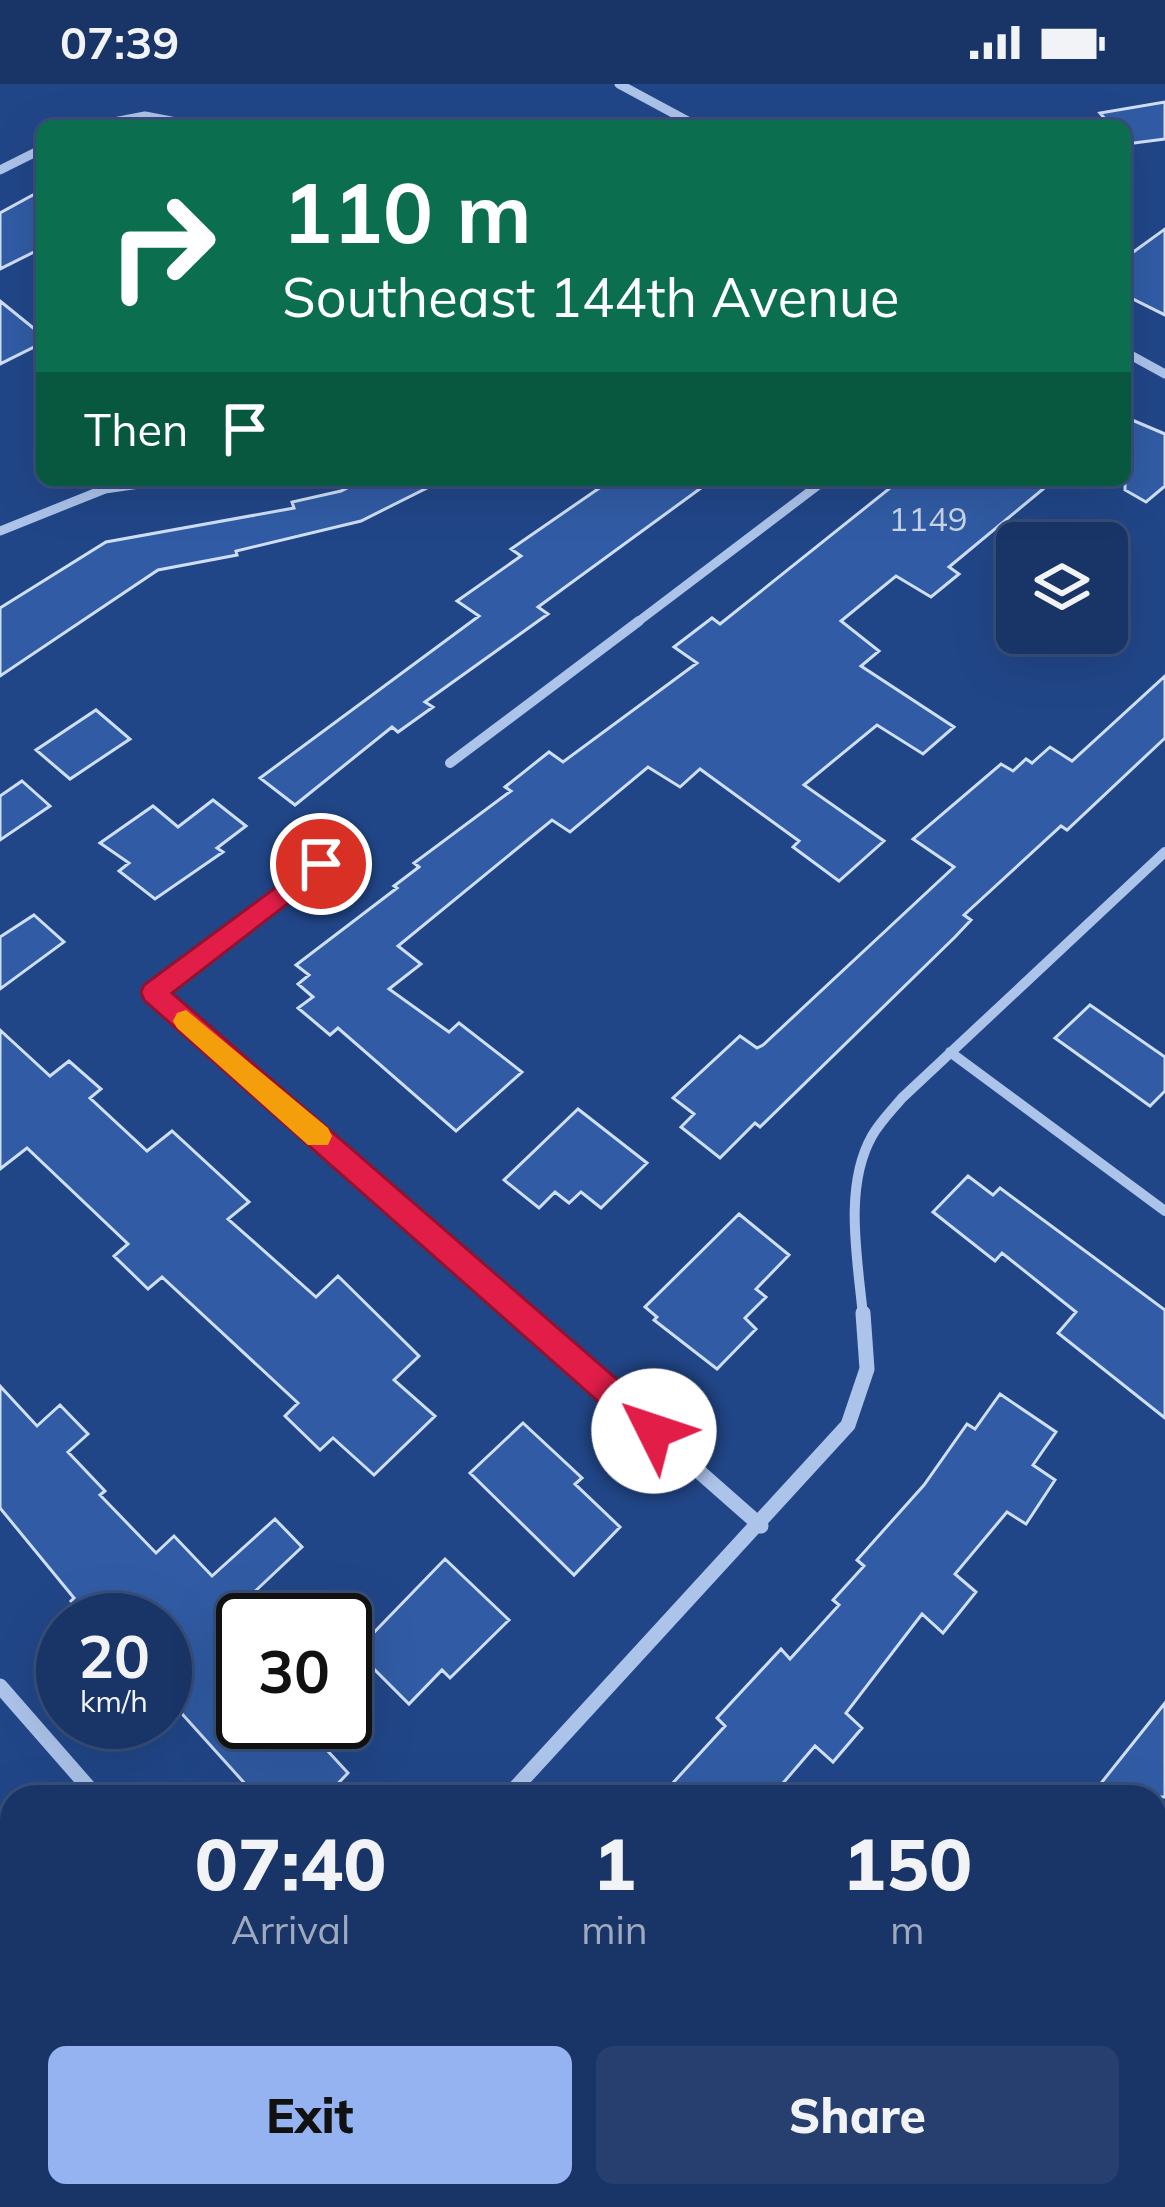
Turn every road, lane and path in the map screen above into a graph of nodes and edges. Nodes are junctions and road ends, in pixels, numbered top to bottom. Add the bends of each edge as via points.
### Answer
1 (619, 84) edge
2 (116, 120) edge
3 (177, 120) edge
4 (687, 120) edge
5 (36, 152) edge
6 (0, 170) edge
7 (1131, 355) edge
8 (1165, 374) edge
9 (101, 486) edge
10 (817, 486) edge
11 (0, 531) edge
12 (450, 763) dead end
13 (1165, 852) edge
14 (321, 864) dead end
15 (950, 1052) junction
16 (1165, 1211) edge
17 (761, 1526) junction
18 (0, 1686) edge
19 (87, 1785) edge
20 (518, 1785) edge

1 - 4 street
2 - 3 street
5 - 6 street
7 - 8 street
9 - 11 street
10 - 12 street
13 - 15 street
14 - 17 street via 154,992
15 - 16 street
15 - 17 street via 871,1137 858,1177 867,1369 848,1425
17 - 20 street
18 - 19 street

